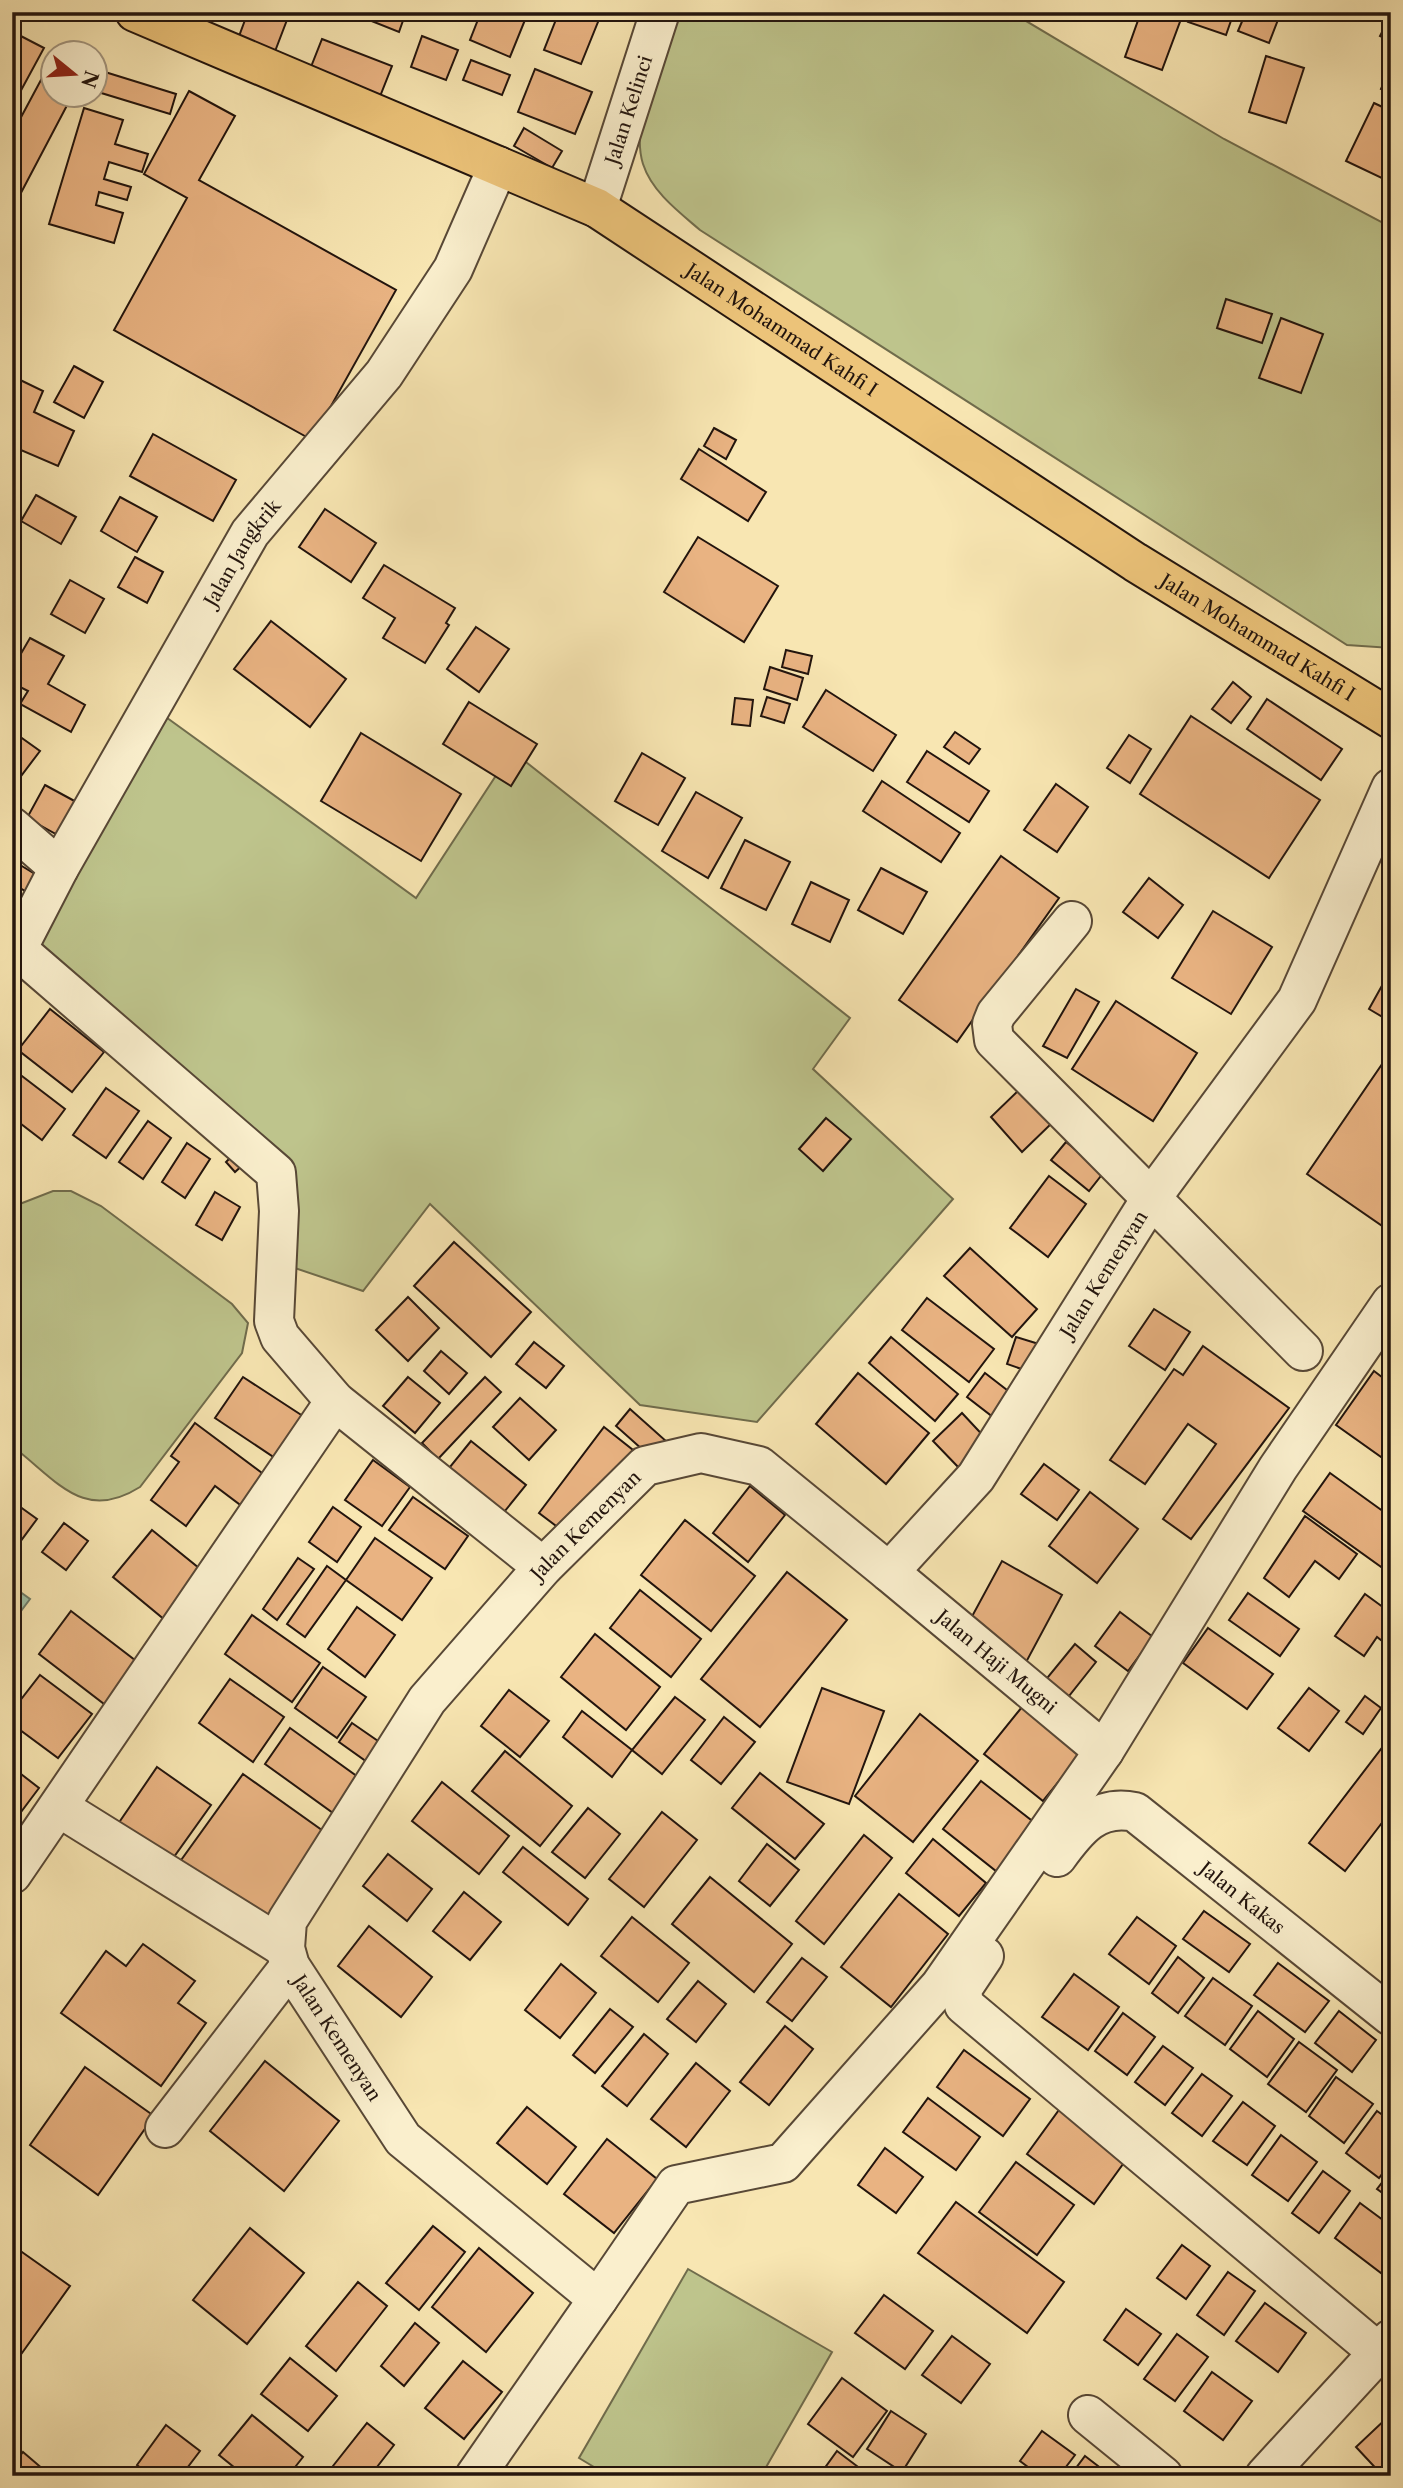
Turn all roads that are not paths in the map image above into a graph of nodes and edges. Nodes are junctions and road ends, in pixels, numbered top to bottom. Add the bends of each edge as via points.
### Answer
1 (135, 12) edge
2 (660, 12) edge
3 (498, 166) junction
4 (597, 208) junction
5 (1391, 719) edge
6 (1391, 788) edge
7 (12, 827) edge
8 (59, 868) junction
9 (1072, 921) dead end
10 (15, 954) edge
11 (1152, 1196) junction
12 (1391, 1303) edge
13 (1303, 1351) dead end
14 (335, 1401) junction
15 (543, 1567) junction
16 (889, 1572) junction
17 (1104, 1751) junction
18 (60, 1808) junction
19 (12, 1874) edge
20 (288, 1957) junction
21 (1391, 2016) edge
22 (165, 2128) dead end
23 (598, 2299) junction
24 (1385, 2346) edge
25 (1088, 2415) dead end
26 (475, 2476) edge
27 (1163, 2476) edge
28 (1265, 2476) edge

1 - 3 main road, Jalan Mohammad Kahfi I
2 - 4 street, Jalan Kelinci
3 - 4 main road, Jalan Mohammad Kahfi I
3 - 8 street, Jalan Jangkrik via 453,270 384,374 250,533
4 - 5 main road, Jalan Mohammad Kahfi I via 1135,562
6 - 11 street, Jalan Kemenyan via 1297,1000
7 - 8 street
8 - 10 street, Jalan Jangkrik
9 - 11 street via 996,1014 994,1040
10 - 14 street via 276,1173 279,1211 274,1321 280,1337
11 - 13 street
11 - 16 street, Jalan Kemenyan via 976,1477
12 - 17 street via 1278,1468
14 - 15 street
14 - 18 street
15 - 16 street, Jalan Kemenyan via 645,1466 701,1453 759,1466
15 - 20 street, Jalan Kemenyan via 427,1700 287,1921
16 - 17 street, Jalan Haji Mugni
17 - 23 street via 940,1986 783,2163 676,2185
18 - 19 street
18 - 20 street
20 - 22 street
20 - 23 street, Jalan Kemenyan via 403,2139
21 - 24 street, Jalan Kakas via 1135,1812 1120,1809 1103,1811 1086,1821 964,1983 961,1995 964,2005
23 - 26 street
24 - 28 street
25 - 27 street

